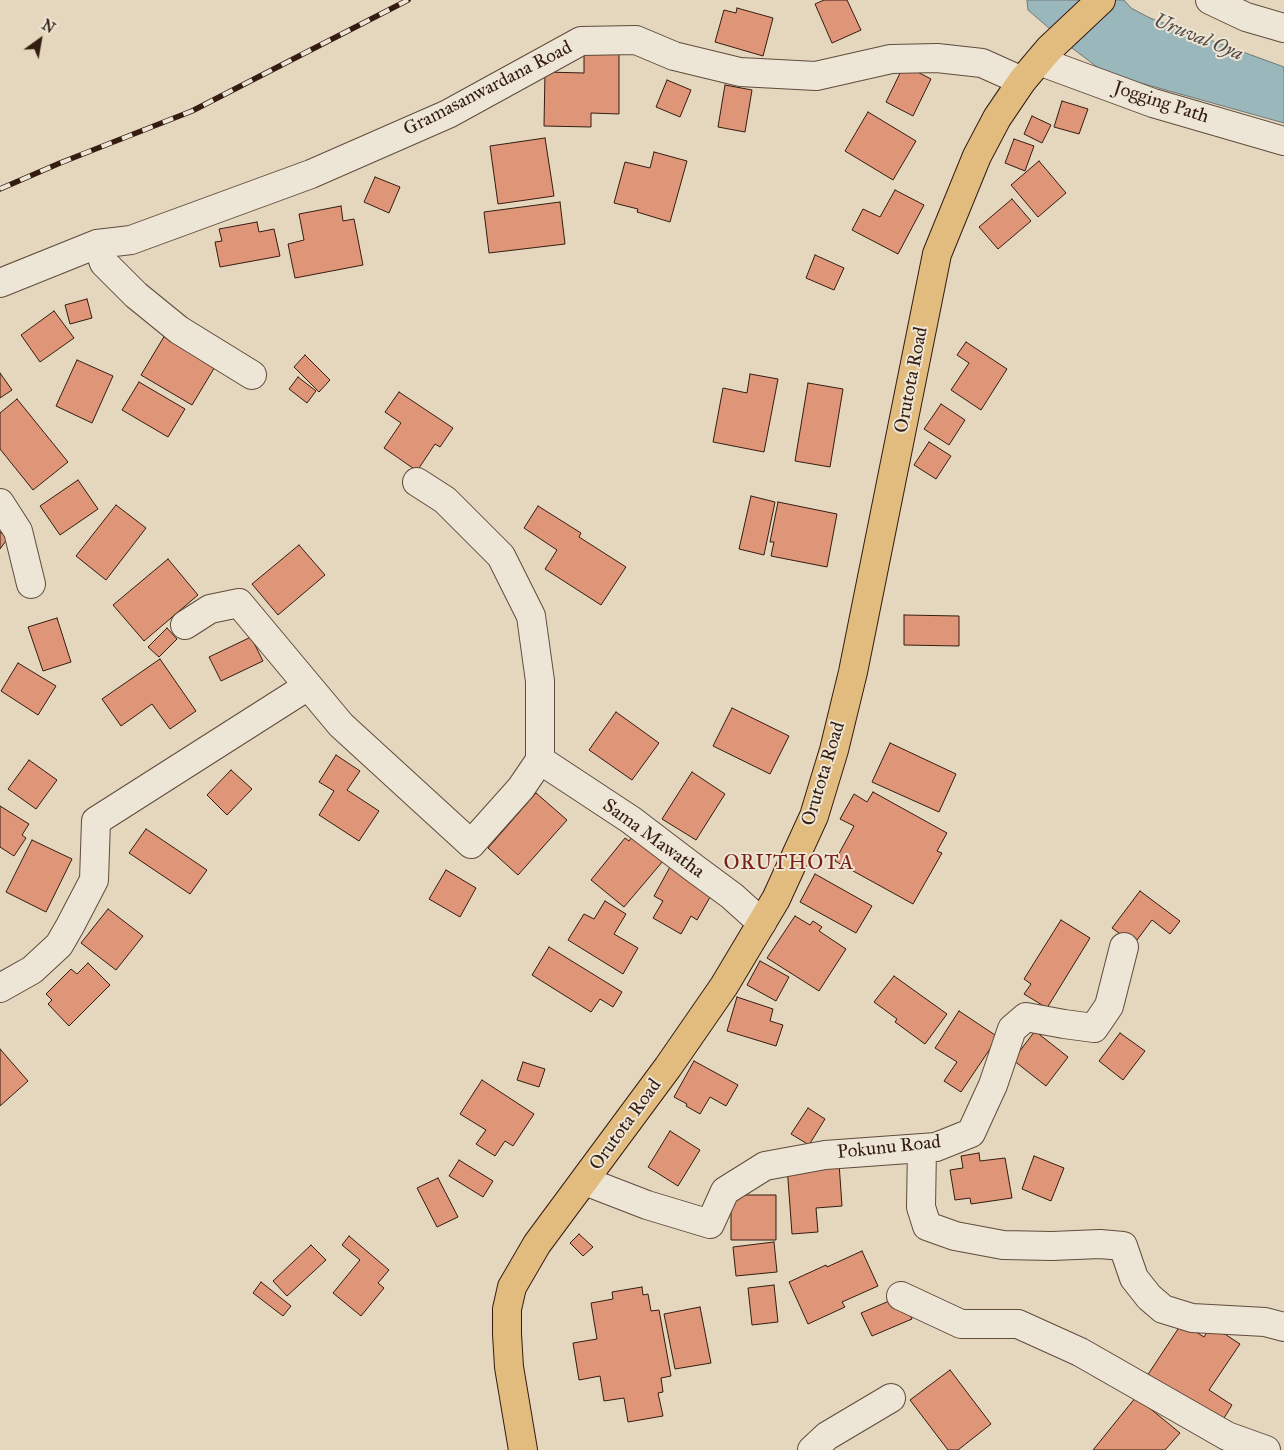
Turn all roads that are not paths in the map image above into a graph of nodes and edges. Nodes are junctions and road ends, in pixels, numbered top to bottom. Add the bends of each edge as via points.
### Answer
1 (1102, 0) edge
2 (1210, 0) edge
3 (1284, 28) edge
4 (1044, 55) junction
5 (1022, 81) junction
6 (1284, 141) edge
7 (97, 244) junction
8 (0, 283) edge
9 (252, 375) dead end
10 (416, 482) dead end
11 (0, 503) edge
12 (31, 584) dead end
13 (185, 625) dead end
14 (308, 686) junction
15 (540, 760) junction
16 (762, 923) junction
17 (1124, 947) dead end
18 (0, 988) edge
19 (922, 1148) junction
20 (585, 1181) junction
21 (901, 1296) dead end
22 (1284, 1327) edge
23 (891, 1398) dead end
24 (523, 1450) edge
25 (812, 1450) edge
26 (1266, 1450) edge

1 - 4 main road, Orutota Road
2 - 3 street via 1246,17
4 - 5 main road, Orutota Road
4 - 6 street, Jogging Path via 1153,103
5 - 7 street, Gramasanwardana Road via 982,64 937,58 891,59 816,76 740,72 674,56 636,40 581,41 448,114 311,174 131,240
5 - 16 main road, Orutota Road via 977,156 937,254 853,672 834,750 814,816
7 - 8 street, Gramasanwardana Road
7 - 9 street via 104,263 136,295 179,330
10 - 15 street via 445,500 501,556 531,616 540,681
11 - 12 street via 18,531
13 - 14 street via 210,609 239,603
14 - 15 street via 342,725 471,844 521,788
14 - 18 street via 96,821 94,880 70,926 59,945 32,970
15 - 16 street, Sama Mawatha via 631,820 732,896
16 - 20 main road, Orutota Road via 668,1068
17 - 19 street, Pokunu Road via 1109,1006 1094,1028 1026,1017 1012,1029 993,1085 971,1133 936,1147
19 - 20 street, Pokunu Road via 825,1155 765,1166 725,1190 710,1224 647,1205
19 - 22 street via 921,1207 927,1226 955,1236 1003,1245 1123,1246 1134,1278 1163,1309 1192,1318 1265,1322
20 - 24 main road, Orutota Road via 537,1244 512,1287 507,1309 507,1334
21 - 26 street via 960,1324 1018,1324 1080,1352 1227,1436
23 - 25 street via 827,1436

